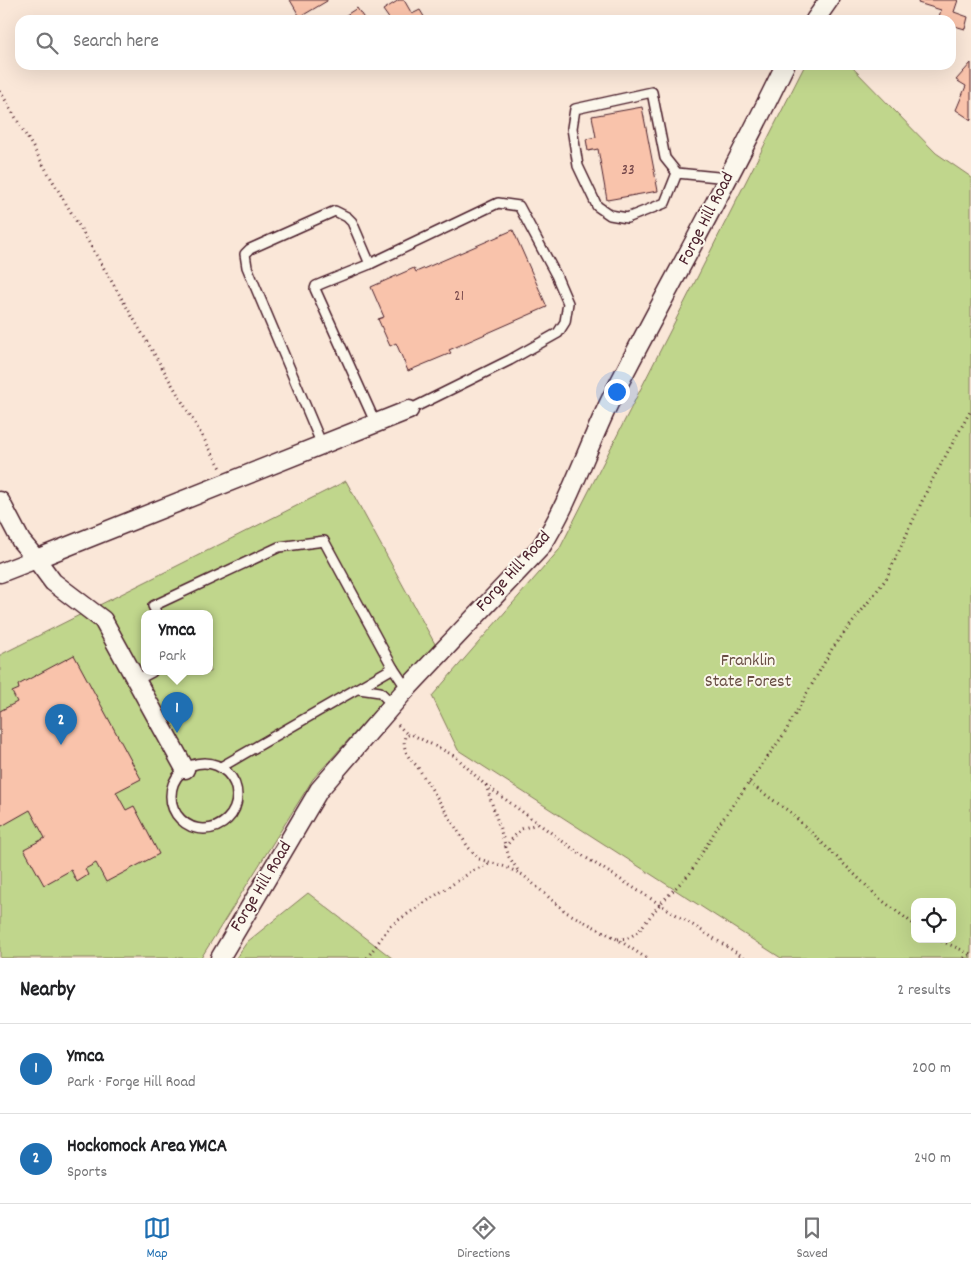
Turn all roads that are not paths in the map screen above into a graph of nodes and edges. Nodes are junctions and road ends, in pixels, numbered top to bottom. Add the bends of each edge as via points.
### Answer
1 (829, 0) edge
2 (818, 15) edge
3 (782, 70) edge
4 (677, 173) junction
5 (728, 178) junction
6 (370, 264) junction
7 (409, 410) joint
8 (375, 422) junction
9 (322, 445) junction
10 (0, 501) edge
11 (36, 558) junction
12 (0, 573) edge
13 (156, 610) edge
14 (392, 668) junction
15 (146, 675) edge
16 (135, 681) junction
17 (357, 689) junction
18 (407, 689) junction
19 (393, 705) junction
20 (221, 767) junction
21 (184, 769) junction
22 (220, 958) edge

1 - 2 street
3 - 5 street, Forge Hill Road
4 - 4 lane via 665,158 652,92 575,109 572,128 578,166 597,206 610,215 627,218 665,203
4 - 5 lane
5 - 18 street, Forge Hill Road via 598,424 555,526 541,547
6 - 7 lane via 498,203 520,206 568,303 565,322 558,333
6 - 8 lane via 315,289
6 - 9 lane via 352,222 335,211 245,254 247,267
7 - 8 street
8 - 9 street
9 - 11 street
10 - 11 street via 21,541
11 - 12 street
11 - 16 street via 54,582 103,620
13 - 14 lane via 153,606 278,547 324,541
14 - 17 lane
14 - 18 lane
15 - 16 lane
16 - 21 street
17 - 19 lane via 376,690
17 - 20 lane
18 - 19 street, Forge Hill Road
19 - 22 street, Forge Hill Road via 319,790
20 - 21 lane via 194,763
20 - 21 lane via 234,780 238,799 230,816 215,828 196,828 180,819 171,802 173,784

